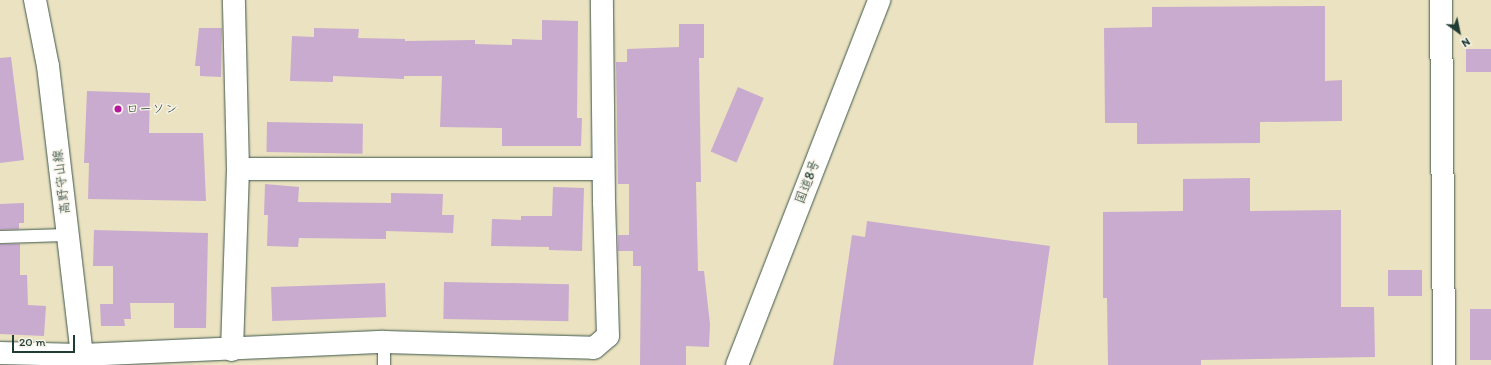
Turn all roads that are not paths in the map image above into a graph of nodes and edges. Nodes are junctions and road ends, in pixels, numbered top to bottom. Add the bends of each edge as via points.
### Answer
1 (35, 0) edge
2 (234, 0) edge
3 (602, 0) edge
4 (879, 0) edge
5 (1441, 0) edge
6 (238, 169) junction
7 (603, 169) junction
8 (68, 235) junction
9 (0, 237) edge
10 (384, 342) junction
11 (232, 350) junction
12 (0, 353) edge
13 (82, 360) edge
14 (384, 365) edge
15 (737, 365) edge
16 (1444, 365) edge

1 - 8 main road, 高野守山線 via 48,66
2 - 6 main road
3 - 7 main road
4 - 15 main road, 国道8号
5 - 16 main road
6 - 7 main road
6 - 11 main road
7 - 10 main road via 608,336 594,348
8 - 9 lane
8 - 13 main road, 高野守山線
10 - 11 main road
10 - 14 lane
11 - 13 main road
12 - 13 main road

